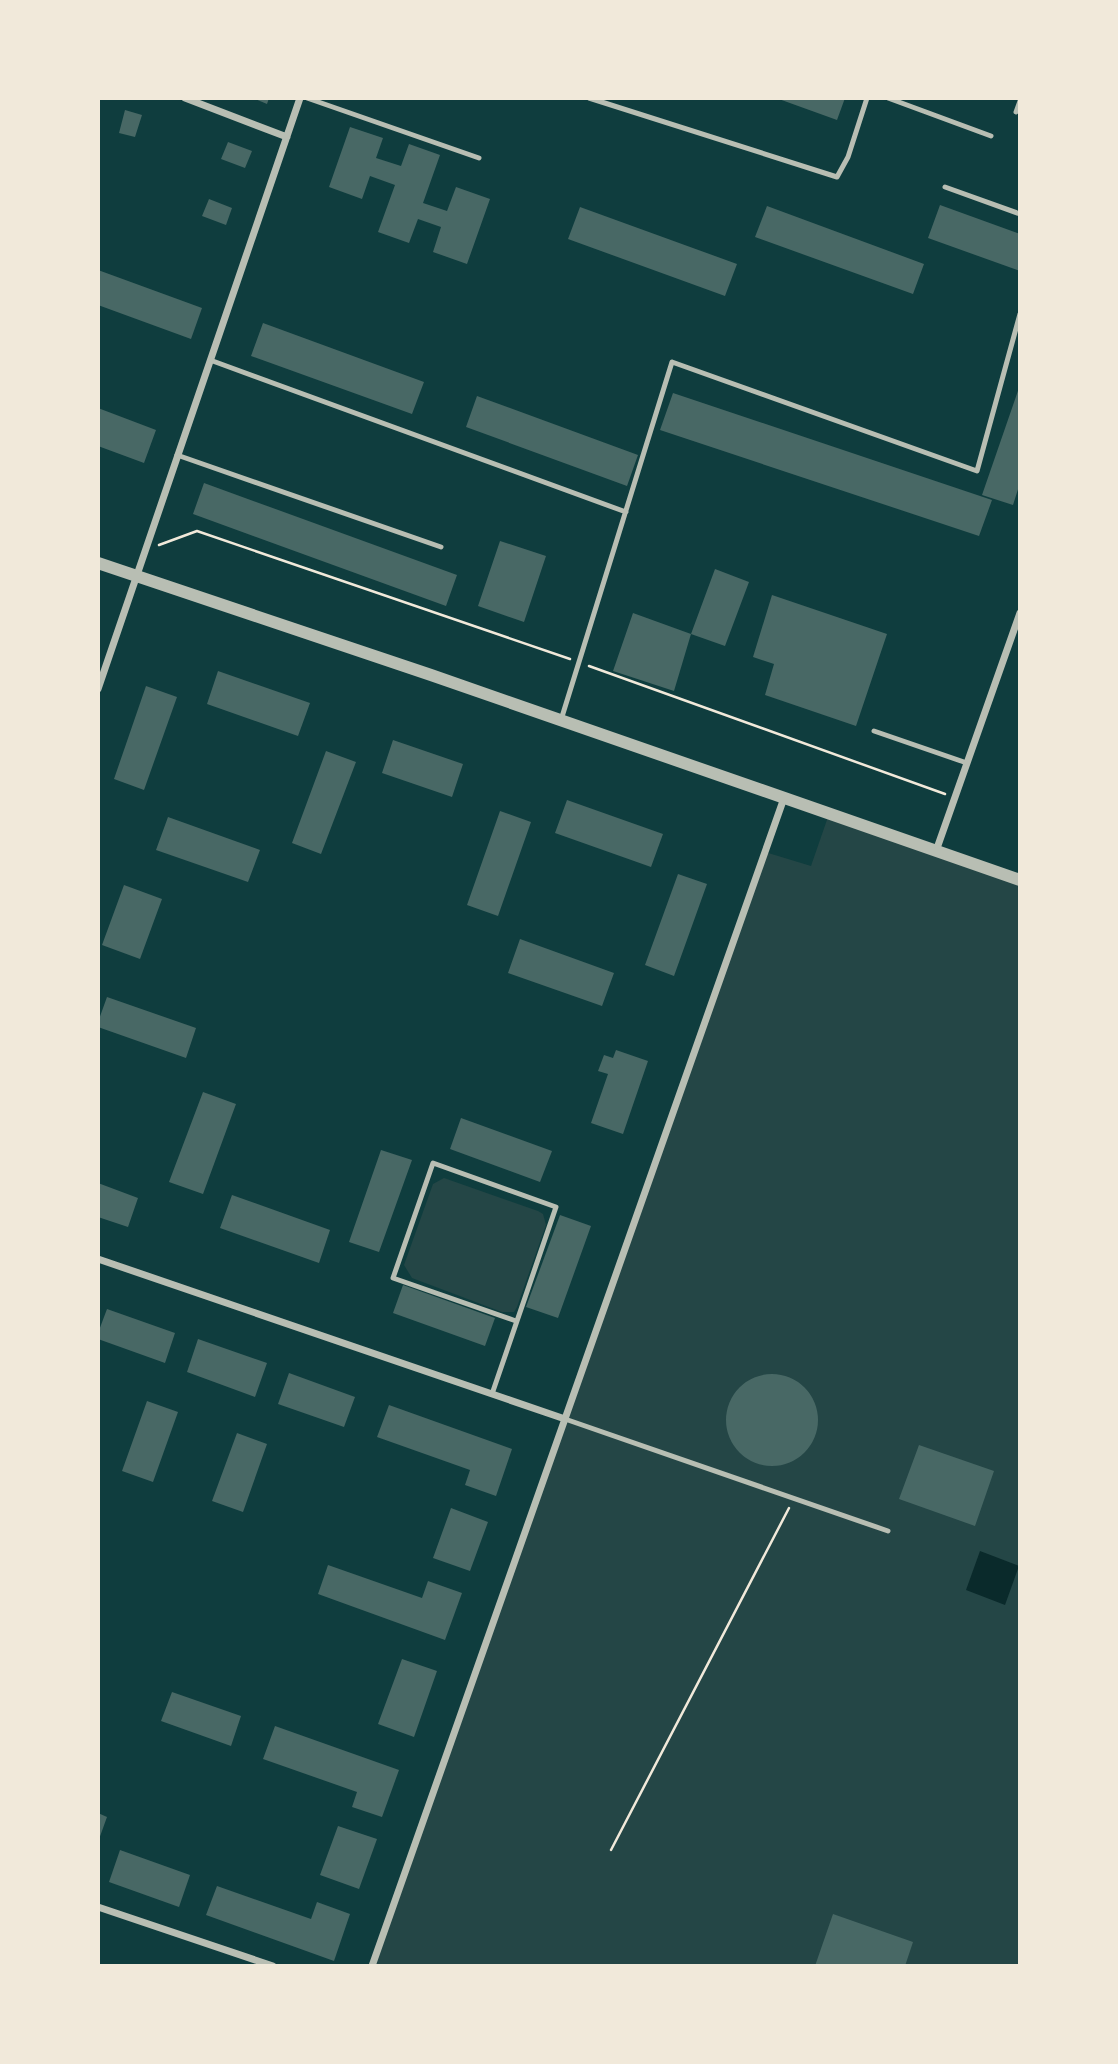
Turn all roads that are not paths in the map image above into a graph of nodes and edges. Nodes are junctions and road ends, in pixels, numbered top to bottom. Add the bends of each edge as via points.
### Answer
1 (185, 98) edge
2 (300, 98) edge
3 (306, 98) edge
4 (589, 98) edge
5 (867, 98) edge
6 (887, 98) edge
7 (1020, 101) edge
8 (1016, 113) dead end
9 (991, 136) dead end
10 (287, 137) junction
11 (479, 158) dead end
12 (945, 187) dead end
13 (1020, 214) edge
14 (1020, 314) edge
15 (210, 360) junction
16 (177, 454) junction
17 (625, 512) junction
18 (441, 547) dead end
19 (98, 563) edge
20 (135, 575) junction
21 (1020, 613) edge
22 (98, 689) edge
23 (561, 720) junction
24 (874, 731) dead end
25 (967, 763) junction
26 (784, 798) junction
27 (936, 851) junction
28 (1020, 880) edge
29 (98, 1259) edge
30 (516, 1321) junction
31 (492, 1394) junction
32 (565, 1419) junction
33 (888, 1531) dead end
34 (98, 1907) edge
35 (273, 1966) edge
36 (372, 1966) edge

1 - 10 street
2 - 10 street
3 - 11 lane
4 - 5 lane via 837,177
6 - 9 lane
7 - 8 lane
10 - 15 street
12 - 13 lane
14 - 17 lane via 977,471 672,362
15 - 16 street
15 - 17 lane
16 - 18 lane
16 - 20 street
17 - 23 lane
19 - 20 street
20 - 22 street
20 - 23 street
21 - 25 street
23 - 26 street
24 - 25 lane
25 - 27 street
26 - 27 street
26 - 32 street
27 - 28 street
29 - 31 street
30 - 30 lane via 555,1207 433,1163 393,1278
30 - 31 lane
31 - 32 street
32 - 33 lane
32 - 36 street
34 - 35 street

